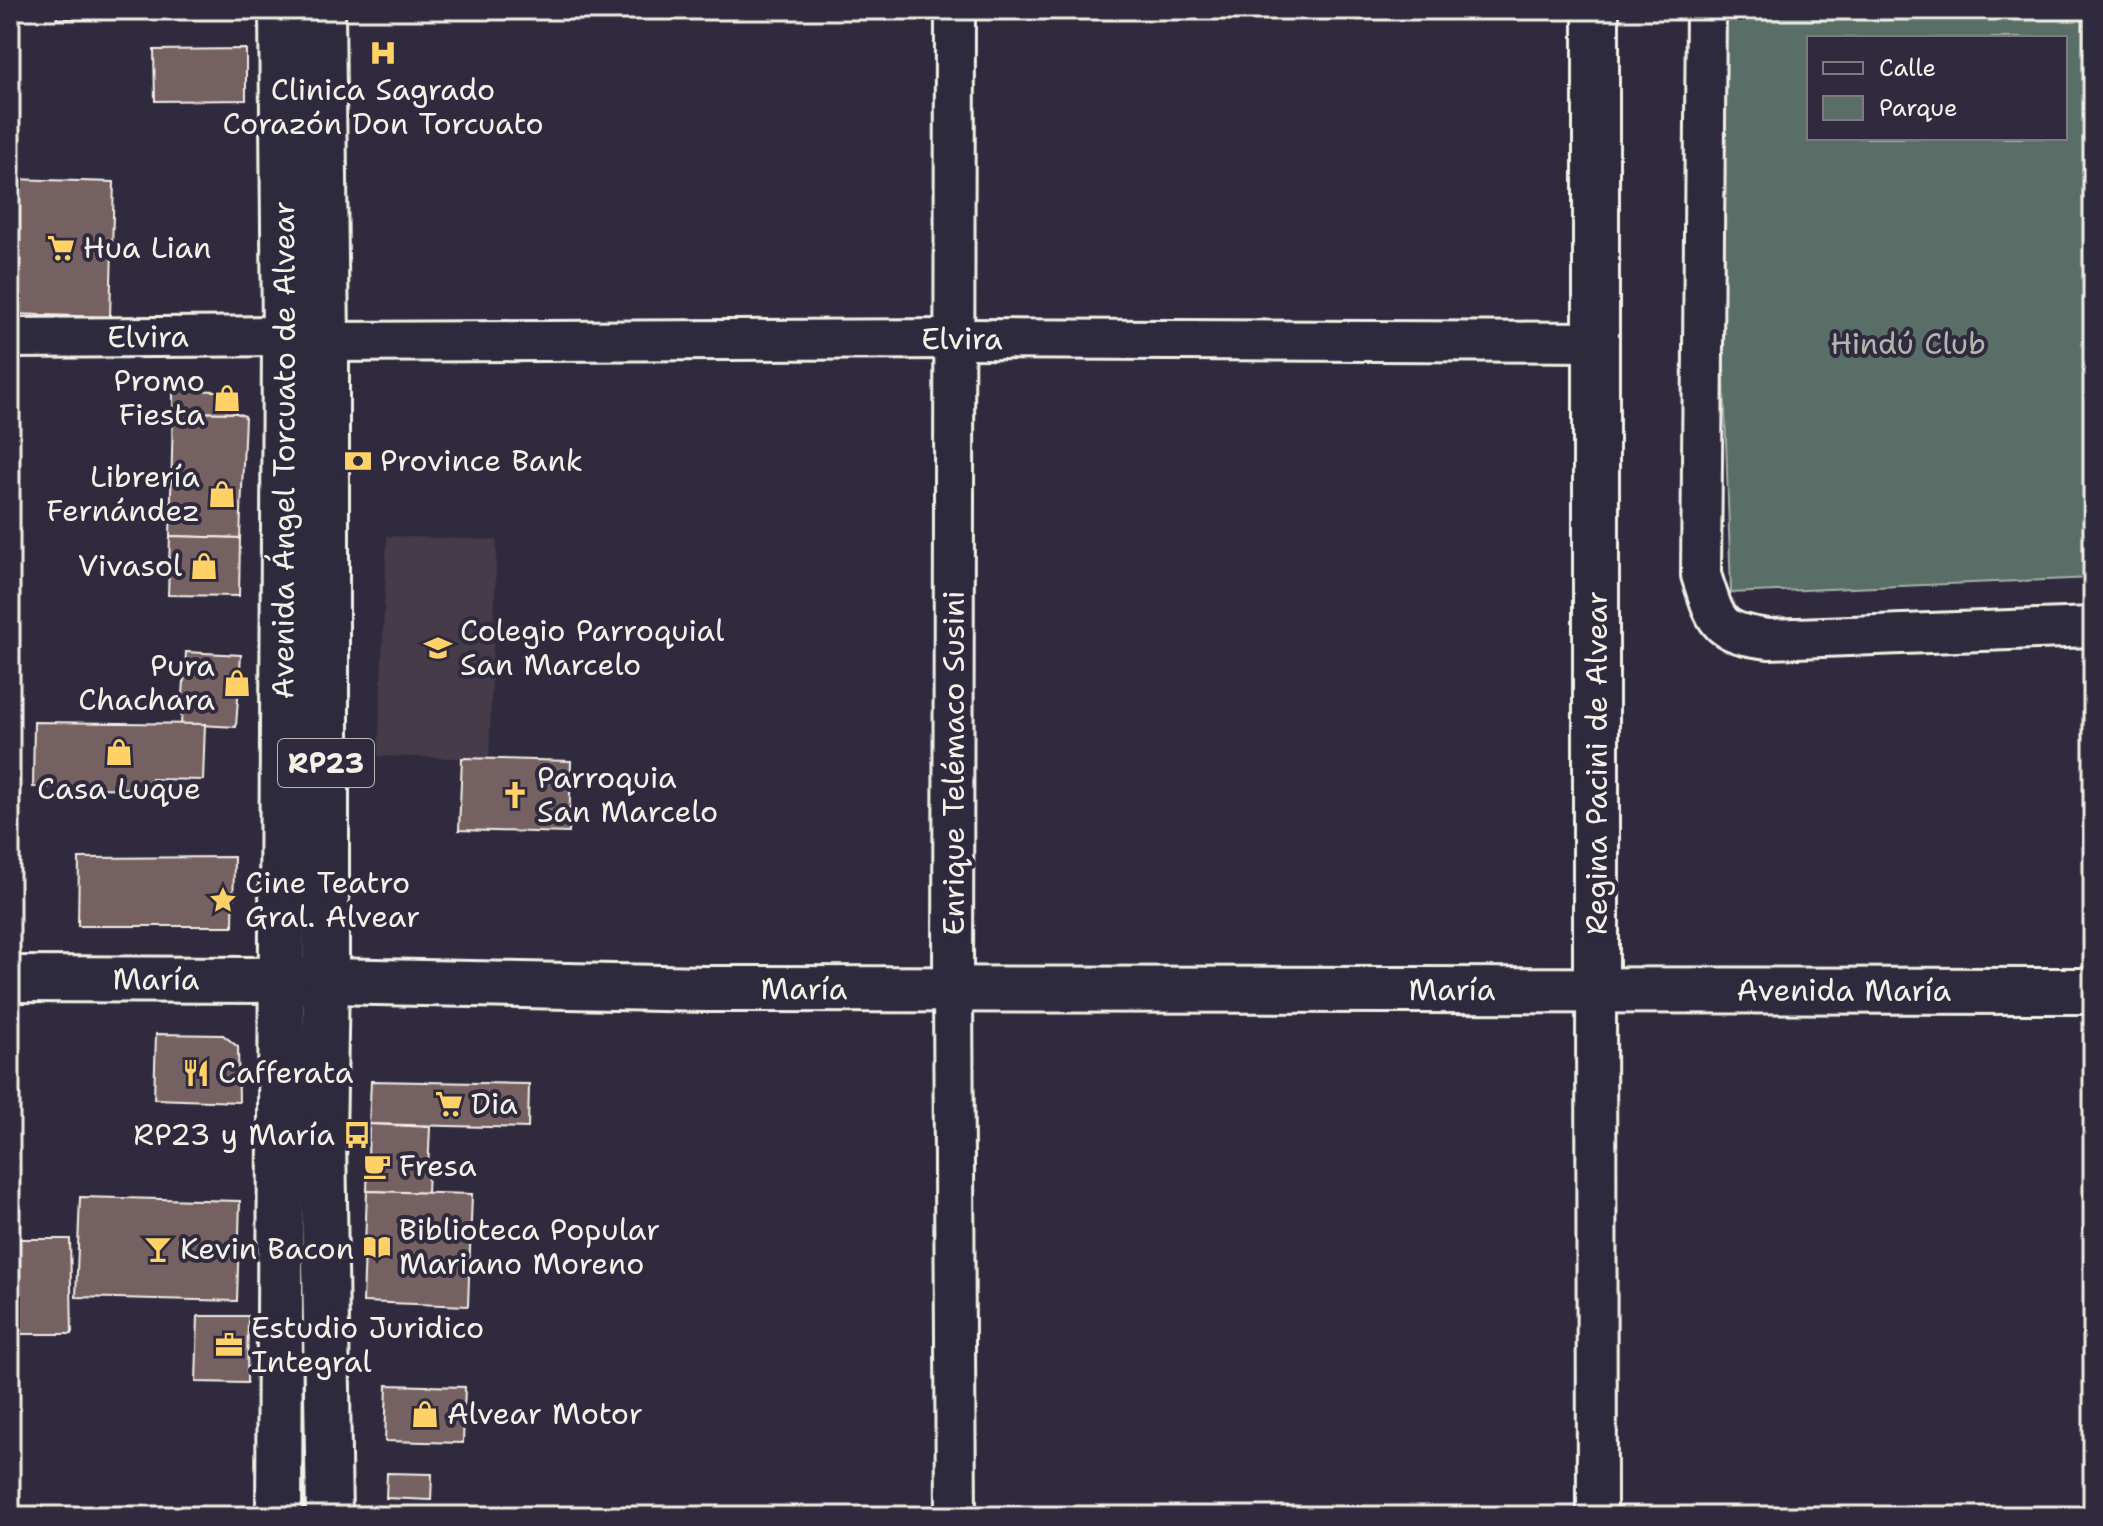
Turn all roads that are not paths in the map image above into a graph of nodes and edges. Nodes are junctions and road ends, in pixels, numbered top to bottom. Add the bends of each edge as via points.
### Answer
1 (282, 10) edge
2 (322, 10) edge
3 (955, 10) edge
4 (1596, 10) edge
5 (1706, 10) edge
6 (10, 338) edge
7 (306, 339) junction
8 (955, 339) junction
9 (1598, 342) junction
10 (2093, 627) edge
11 (10, 979) edge
12 (281, 980) junction
13 (326, 982) junction
14 (953, 989) junction
15 (2093, 991) edge
16 (1596, 992) junction
17 (279, 1516) edge
18 (329, 1516) edge
19 (956, 1516) edge
20 (1597, 1516) edge

1 - 7 street, Avenida Ángel Torcuato de Alvear / RP23
2 - 7 street, Avenida Ángel Torcuato de Alvear / RP23
3 - 8 street, Enrique Telémaco Susini
4 - 9 street, Regina Pacini de Alvear
5 - 10 street via 1701,575 1716,619 1739,635 1769,639
6 - 7 street, Elvira
7 - 8 street, Elvira
7 - 12 street, Avenida Ángel Torcuato de Alvear / RP23
7 - 13 street, Avenida Ángel Torcuato de Alvear / RP23
8 - 9 street, Elvira
8 - 14 street, Enrique Telémaco Susini
9 - 16 street, Regina Pacini de Alvear
11 - 12 street, María
12 - 13 street, María
12 - 17 street, Avenida Ángel Torcuato de Alvear / RP23
13 - 14 street, María
13 - 18 street, Avenida Ángel Torcuato de Alvear / RP23
14 - 16 street, María
14 - 19 street, Enrique Telémaco Susini
15 - 16 street, Avenida María
16 - 20 street, Regina Pacini de Alvear

